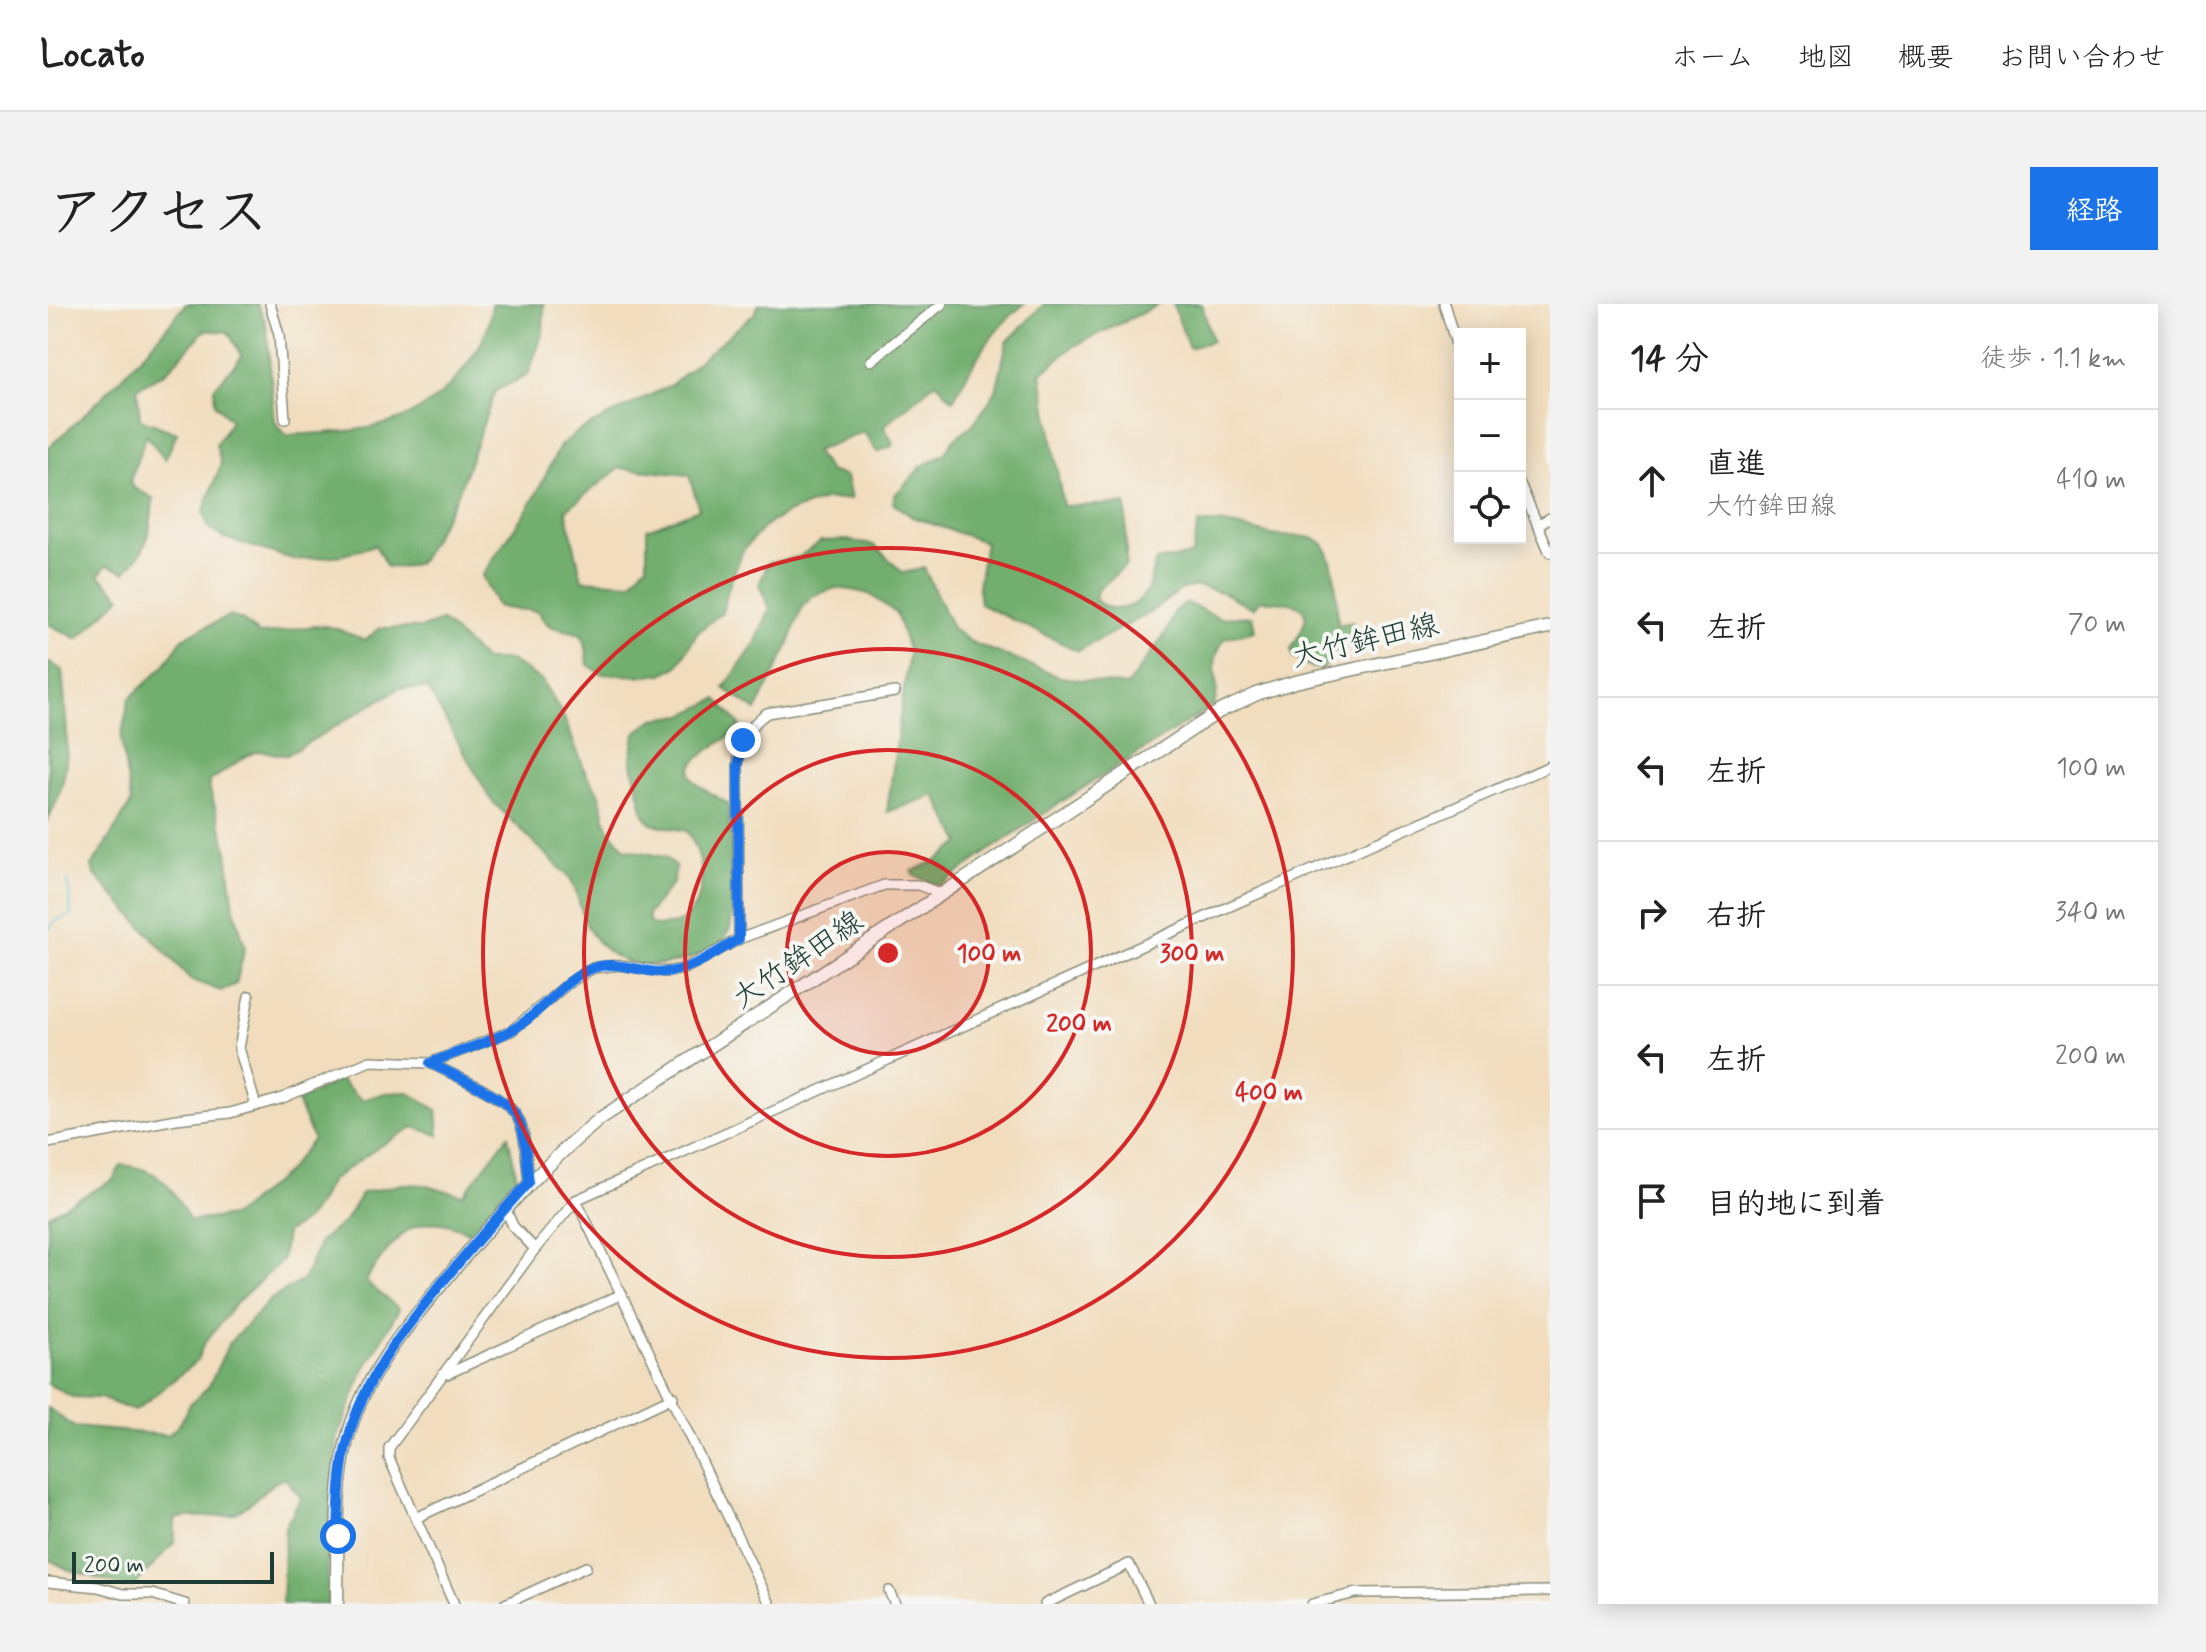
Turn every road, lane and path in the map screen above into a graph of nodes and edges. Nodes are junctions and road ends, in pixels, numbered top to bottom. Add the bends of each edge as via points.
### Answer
1 (270, 304) edge
2 (942, 304) edge
3 (1444, 304) edge
4 (1454, 338) edge
5 (871, 361) dead end
6 (285, 419) dead end
7 (1526, 498) edge
8 (1550, 518) edge
9 (1537, 525) junction
10 (1550, 553) edge
11 (1550, 627) edge
12 (895, 692) dead end
13 (1550, 766) edge
14 (942, 894) junction
15 (1208, 911) dead end
16 (1220, 912) junction
17 (739, 939) junction
18 (249, 996) dead end
19 (430, 1063) junction
20 (256, 1106) junction
21 (48, 1143) edge
22 (529, 1182) junction
23 (576, 1200) junction
24 (505, 1208) junction
25 (535, 1249) junction
26 (622, 1294) junction
27 (444, 1376) junction
28 (673, 1397) junction
29 (416, 1518) junction
30 (586, 1567) dead end
31 (48, 1582) edge
32 (889, 1591) dead end
33 (1550, 1591) edge
34 (185, 1604) edge
35 (337, 1604) edge
36 (454, 1604) edge
37 (505, 1604) edge
38 (770, 1604) edge
39 (895, 1604) edge
40 (1045, 1604) edge
41 (1149, 1604) edge
42 (1312, 1604) edge

1 - 6 street via 279,335
2 - 5 street
3 - 4 street
7 - 9 street
8 - 9 street
9 - 10 street
11 - 14 main road, 大竹鉾田線 via 1295,682 1238,702
12 - 17 street via 767,713 743,740 738,766
13 - 16 street
14 - 17 street via 918,885 884,885
14 - 22 main road, 大竹鉾田線 via 601,1118
15 - 16 street
16 - 23 street
17 - 19 street via 677,970 593,968 511,1031
18 - 20 street via 239,1048
19 - 20 street via 370,1061
19 - 22 street via 516,1115
20 - 21 street
22 - 24 main road, 大竹鉾田線
23 - 25 street
23 - 26 street
24 - 25 street via 513,1226
24 - 35 main road, 大竹鉾田線 via 400,1334 368,1386 348,1438 339,1486
25 - 27 street
26 - 27 street
26 - 28 street
27 - 29 street via 389,1448
28 - 29 street
28 - 38 street
29 - 36 street
30 - 37 street
31 - 34 street via 152,1594
32 - 39 street
33 - 42 street via 1356,1593
40 - 41 street via 1129,1564

